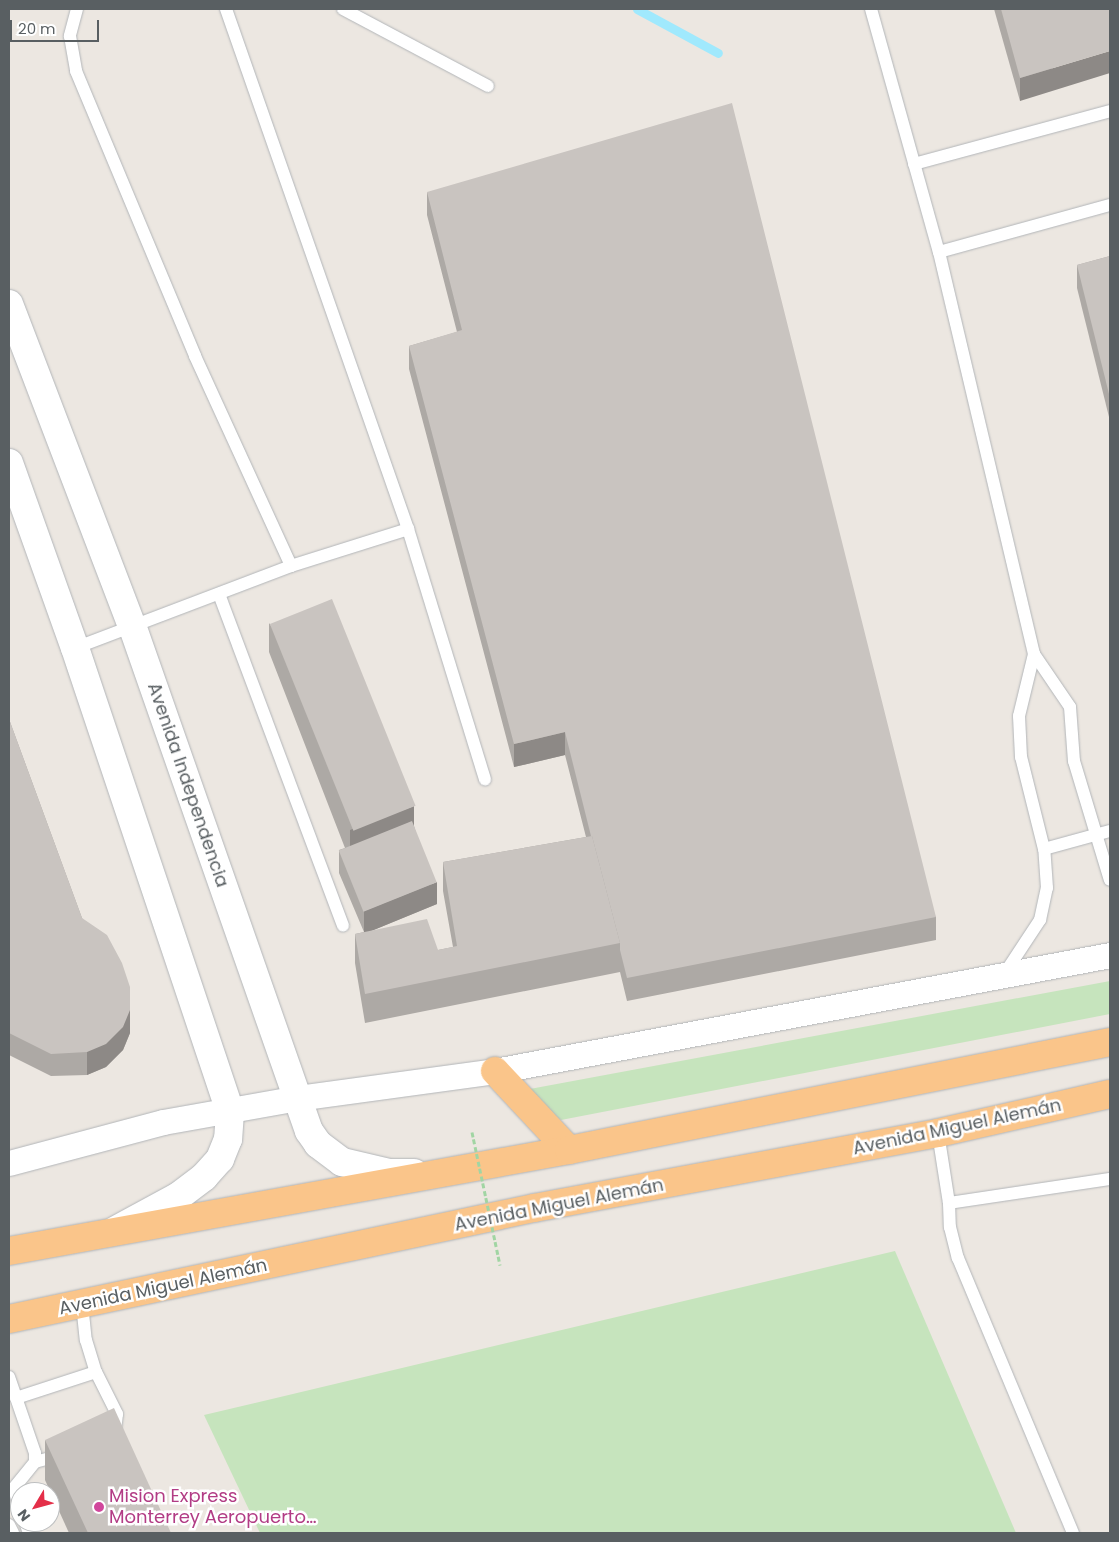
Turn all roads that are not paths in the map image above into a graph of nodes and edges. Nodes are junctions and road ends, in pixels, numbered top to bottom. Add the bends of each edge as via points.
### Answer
1 (77, 9) edge
2 (226, 9) edge
3 (343, 9) edge
4 (871, 9) edge
5 (488, 86) dead end
6 (1110, 111) edge
7 (914, 164) junction
8 (1110, 205) edge
9 (939, 252) junction
10 (9, 304) edge
11 (9, 463) edge
12 (408, 529) junction
13 (291, 566) junction
14 (219, 594) junction
15 (133, 628) junction
16 (75, 648) junction
17 (1034, 654) junction
18 (485, 779) dead end
19 (1110, 831) edge
20 (1096, 836) junction
21 (1044, 849) junction
22 (1110, 880) edge
23 (343, 926) dead end
24 (1110, 955) edge
25 (1004, 975) junction
26 (1110, 1042) edge
27 (495, 1071) junction
28 (1110, 1094) edge
29 (298, 1098) junction
30 (230, 1112) junction
31 (938, 1133) junction
32 (569, 1150) junction
33 (9, 1163) edge
34 (443, 1173) junction
35 (1110, 1179) edge
36 (950, 1203) junction
37 (110, 1233) junction
38 (9, 1251) edge
39 (82, 1304) junction
40 (9, 1319) edge
41 (96, 1372) junction
42 (9, 1377) edge
43 (16, 1398) junction
44 (107, 1439) edge
45 (73, 1451) edge
46 (35, 1462) junction
47 (19, 1482) edge
48 (9, 1525) edge
49 (12, 1533) edge
50 (1073, 1533) edge

1 - 13 lane via 70,36 76,71 195,356
2 - 12 lane
3 - 5 lane
4 - 7 lane
6 - 7 lane
7 - 9 lane
8 - 9 lane
9 - 17 lane
10 - 15 street, Avenida Independencia
11 - 16 street
12 - 13 lane
12 - 18 lane
13 - 14 lane
14 - 15 lane
14 - 23 lane
15 - 16 lane
15 - 29 street, Avenida Independencia
16 - 30 street
17 - 20 lane via 1070,707 1074,761
17 - 21 lane via 1019,716 1021,757
19 - 20 lane
20 - 21 lane
20 - 22 lane
21 - 25 lane via 1047,888 1040,920
24 - 25 street
25 - 27 street
26 - 32 highway
27 - 29 street
27 - 32 highway
28 - 31 highway, Avenida Miguel Alemán
29 - 30 street
29 - 34 street, Avenida Independencia via 309,1131 318,1144 342,1162 389,1173
30 - 33 street via 163,1122
30 - 37 street via 228,1139 220,1159 204,1177 177,1196
31 - 36 lane
31 - 39 highway, Avenida Miguel Alemán via 534,1208
32 - 34 highway
34 - 37 highway
35 - 36 lane
36 - 50 lane via 950,1227 958,1258
37 - 38 highway
39 - 40 highway, Avenida Miguel Alemán
39 - 41 lane via 86,1340
41 - 43 lane
41 - 44 lane via 117,1414 118,1425
42 - 43 lane
43 - 46 lane
45 - 46 lane
46 - 47 lane
48 - 49 lane

